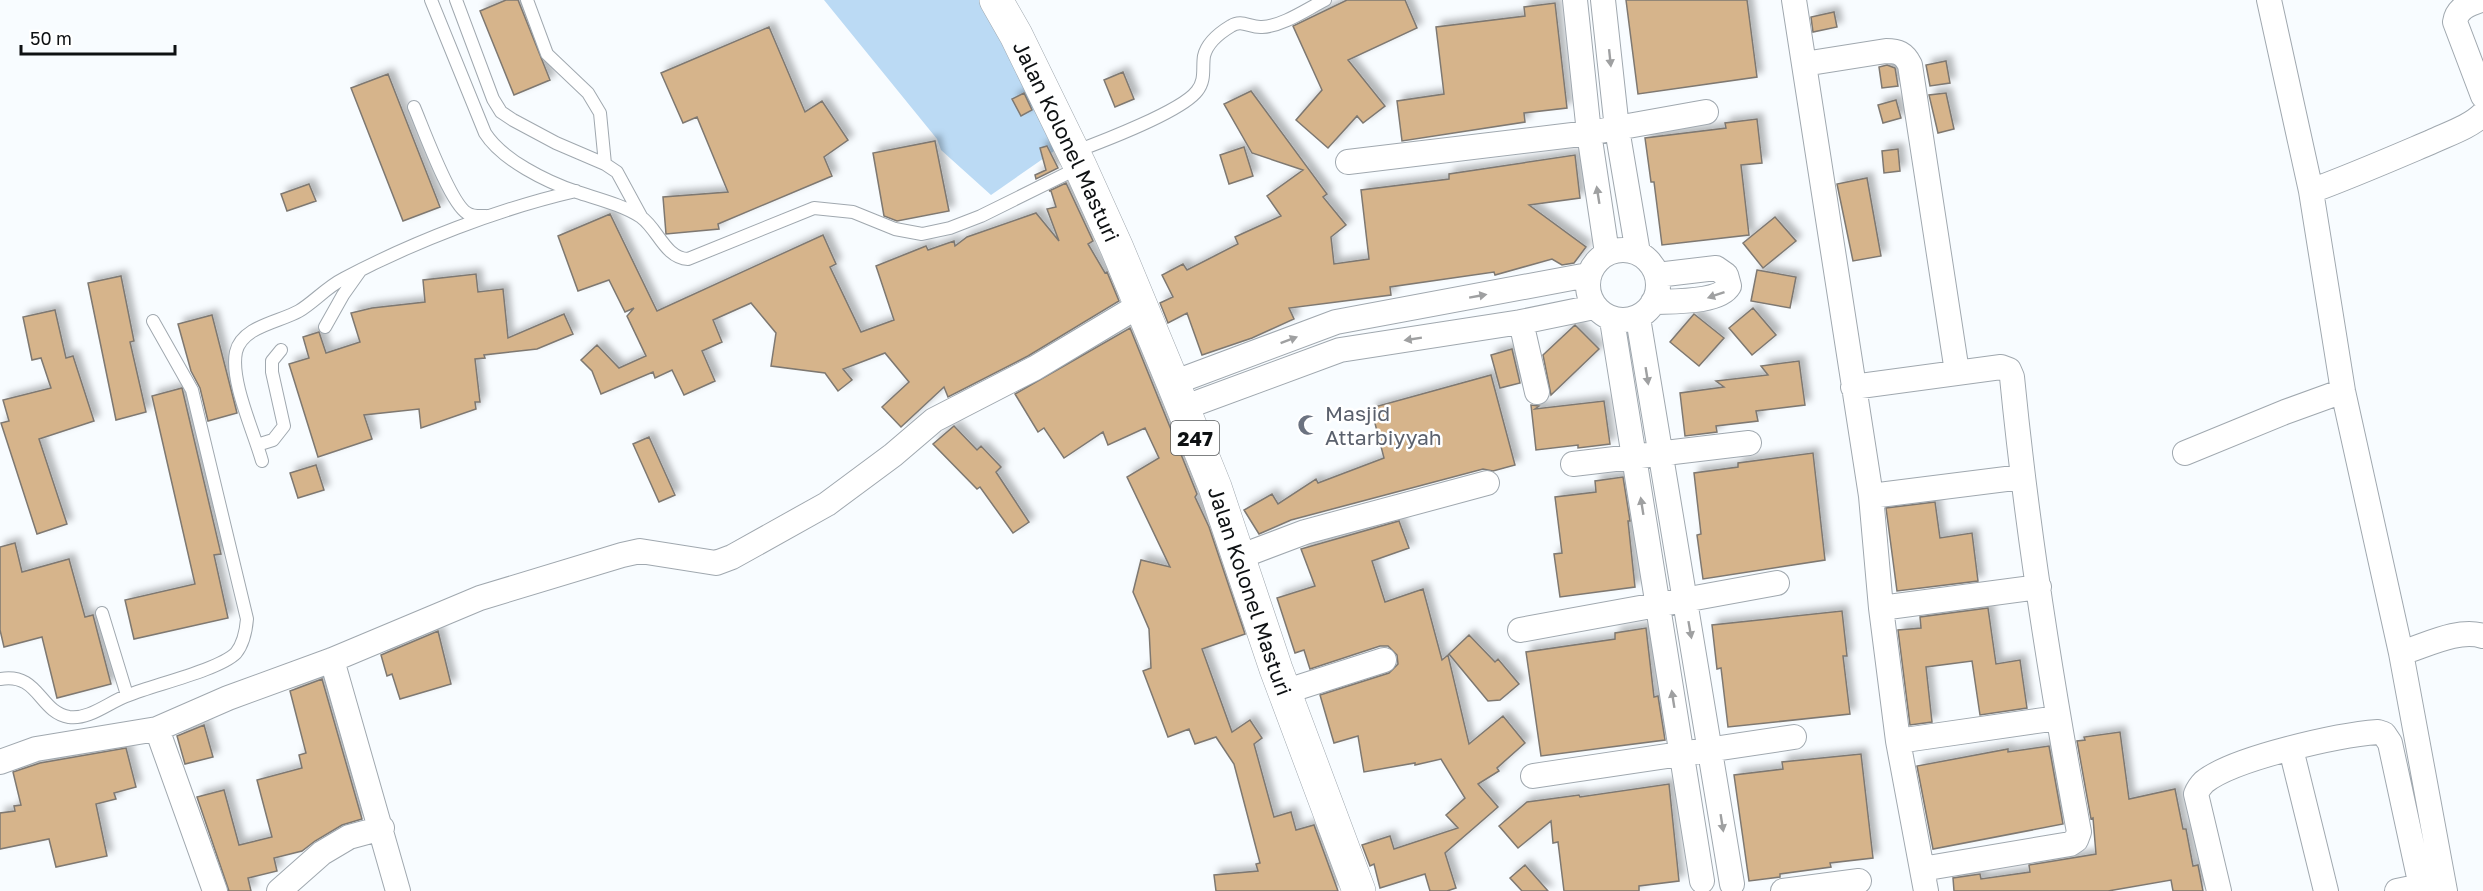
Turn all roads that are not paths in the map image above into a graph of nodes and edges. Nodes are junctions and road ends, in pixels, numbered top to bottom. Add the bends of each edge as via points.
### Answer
1 (431, 0) edge
2 (456, 0) edge
3 (527, 0) edge
4 (996, 0) edge
5 (1325, 0) edge
6 (1575, 0) edge
7 (1603, 0) edge
8 (1794, 0) edge
9 (2269, 0) edge
10 (2481, 0) edge
11 (1804, 64) junction
12 (2483, 96) edge
13 (414, 107) dead end
14 (1706, 112) dead end
15 (2483, 114) edge
16 (1617, 120) junction
17 (1588, 124) junction
18 (1076, 160) junction
19 (1348, 162) dead end
20 (605, 164) junction
21 (576, 191) junction
22 (2311, 191) junction
23 (493, 217) junction
24 (642, 218) junction
25 (1607, 253) junction
26 (1638, 253) junction
27 (360, 270) junction
28 (1588, 275) junction
29 (1657, 275) junction
30 (1444, 302) junction
31 (1140, 305) junction
32 (1646, 310) junction
33 (1603, 313) junction
34 (153, 321) dead end
35 (1521, 322) junction
36 (326, 327) dead end
37 (1452, 333) junction
38 (281, 350) dead end
39 (1957, 372) junction
40 (1853, 387) junction
41 (1538, 392) dead end
42 (2343, 392) junction
43 (1178, 395) junction
44 (1658, 442) junction
45 (1749, 443) dead end
46 (257, 445) junction
47 (1632, 445) junction
48 (2185, 453) dead end
49 (262, 461) dead end
50 (1573, 464) dead end
51 (2022, 477) junction
52 (1487, 483) dead end
53 (1871, 496) junction
54 (1239, 557) junction
55 (1681, 576) junction
56 (1654, 580) junction
57 (1777, 584) dead end
58 (2039, 587) junction
59 (1685, 600) junction
60 (1658, 605) junction
61 (1881, 608) junction
62 (102, 613) dead end
63 (1520, 630) dead end
64 (2483, 636) edge
65 (2401, 653) junction
66 (332, 660) junction
67 (1384, 660) dead end
68 (0, 679) edge
69 (1284, 692) junction
70 (127, 695) junction
71 (2058, 718) junction
72 (157, 729) junction
73 (1678, 730) junction
74 (1794, 737) dead end
75 (1708, 738) junction
76 (1898, 741) junction
77 (2291, 749) junction
78 (1682, 754) junction
79 (0, 762) edge
80 (1533, 776) dead end
81 (382, 828) junction
82 (1859, 880) dead end
83 (1924, 880) edge
84 (1700, 886) edge
85 (1733, 888) edge
86 (2422, 888) edge
87 (215, 891) edge
88 (279, 891) edge
89 (398, 891) edge
90 (1359, 891) edge
91 (1783, 891) edge
92 (2219, 891) edge
93 (2326, 891) edge
94 (2397, 891) edge
95 (2445, 891) edge

1 - 21 lane via 492,144 539,175
2 - 20 lane via 501,112
3 - 20 lane via 547,54 588,93 600,113
4 - 18 main road, Jalan Kolonel Masturi / 247
5 - 18 lane via 1271,25 1239,22 1231,26 1207,48 1202,85 1196,94
6 - 17 street
7 -> 16 street
8 - 11 street
9 - 22 street
10 - 12 street via 2462,8 2455,22
11 - 39 street via 1886,51 1907,58
11 - 40 street
13 - 23 lane via 459,205 466,213
14 - 16 street
15 - 22 street via 2448,134
16 - 17 street
16 - 26 street
17 - 19 street
25 -> 17 street
18 - 24 lane via 981,216 922,234 895,229 854,212 814,208 688,259 669,250
18 - 31 main road, Jalan Kolonel Masturi / 247
20 - 24 lane via 617,172
21 - 23 lane
21 - 24 lane
22 - 42 street
23 - 27 lane via 423,240
25 - 26 street via 1625,249
25 - 28 street
26 - 29 street via 1651,263
27 - 36 lane
27 - 46 lane via 298,311 240,342 236,362 239,385
30 -> 28 street
28 - 33 street via 1588,292
29 - 32 street via 1659,289
29 -> 32 street via 1716,268 1726,275 1729,285 1713,297
30 - 37 street
43 -> 30 street via 1234,360 1336,322
31 - 43 main road, Jalan Kolonel Masturi / 247
31 - 66 street via 1035,368 934,420 828,504 732,557 716,563 640,551 622,555 480,598
32 - 33 street via 1625,322
32 -> 44 street
33 - 35 street
33 - 47 street
34 - 70 lane via 192,390 247,619 244,638 235,654 180,679
35 - 37 street
35 - 41 street
37 -> 43 street via 1340,350 1245,385
38 - 46 lane via 272,361 272,372 284,426 273,440
39 - 40 street
39 - 51 street via 2001,367 2009,370
40 - 53 street
42 - 48 street
42 - 65 street
43 - 54 main road, Jalan Kolonel Masturi / 247
44 - 45 street
44 - 47 street
44 - 55 street
46 - 49 lane
47 - 50 street
56 -> 47 street
51 - 53 street
51 - 58 street
52 - 54 street via 1305,532
53 - 61 street
54 - 69 main road, Jalan Kolonel Masturi / 247
55 - 56 street
55 - 59 street
56 - 60 street
57 - 59 street
58 - 61 street
58 - 71 street
59 - 60 street
59 -> 75 street
60 - 63 street
73 -> 60 street
61 - 76 street
62 - 70 lane
64 - 65 street via 2460,634
65 - 95 street
66 - 72 street
66 - 81 street
67 - 69 street
68 - 70 lane via 26,681 55,710 68,717 85,715
69 - 90 main road, Jalan Kolonel Masturi / 247
71 - 76 street
71 - 83 street via 2079,832 2076,840
72 - 79 street via 36,749
72 - 87 street
73 - 75 street
73 - 78 street
74 - 75 street
75 - 78 street
75 -> 85 street
76 - 83 street
77 - 86 street via 2370,732 2388,737
77 - 92 street via 2251,760 2201,784 2196,794
77 - 93 street
78 - 80 street
78 - 84 street
81 - 88 street via 349,837 322,853
81 - 89 street
82 - 91 street
84 - 85 street via 1710,876 1718,876 1726,878
86 - 94 street

